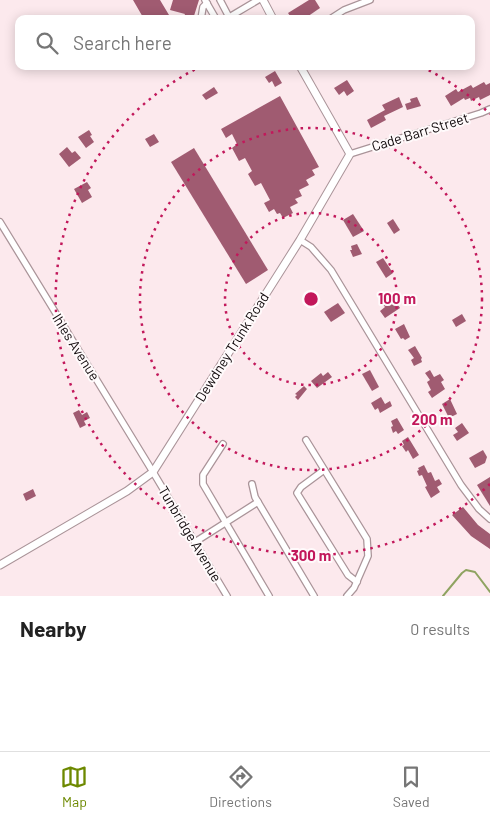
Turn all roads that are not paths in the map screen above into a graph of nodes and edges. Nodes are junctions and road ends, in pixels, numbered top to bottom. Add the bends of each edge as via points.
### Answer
1 (220, 0) edge
2 (241, 0) edge
3 (258, 0) edge
4 (263, 0) edge
5 (370, 0) edge
6 (206, 2) edge
7 (245, 8) junction
8 (202, 15) edge
9 (214, 15) edge
10 (227, 15) edge
11 (233, 15) edge
12 (271, 15) edge
13 (336, 15) edge
14 (302, 70) edge
15 (490, 109) edge
16 (350, 154) junction
17 (0, 222) edge
18 (300, 240) junction
19 (306, 440) dead end
20 (223, 444) dead end
21 (324, 470) junction
22 (153, 472) junction
23 (252, 484) dead end
24 (258, 502) junction
25 (490, 519) edge
26 (226, 522) junction
27 (195, 542) junction
28 (0, 565) edge
29 (357, 582) junction
30 (227, 596) edge
31 (269, 596) edge
32 (314, 596) edge
33 (347, 596) edge

1 - 10 street
2 - 7 street
3 - 7 street
4 - 12 main road
5 - 13 street
6 - 8 street
6 - 9 street
7 - 11 street
14 - 16 main road
15 - 16 street, Cade Barr Street
16 - 18 main road, Dewdney Trunk Road
17 - 22 street, Ihles Avenue
18 - 22 main road, Dewdney Trunk Road
18 - 25 street via 332,270 461,485
19 - 21 street
20 - 26 street via 203,475 203,484
21 - 29 street via 367,539 368,556
21 - 29 street via 297,492 348,575
22 - 27 street, Tunbridge Avenue
22 - 28 main road, Dewdney Trunk Road via 127,491
23 - 24 street
24 - 26 street
24 - 32 street
26 - 27 street
26 - 31 street
27 - 30 street, Tunbridge Avenue
29 - 33 street

